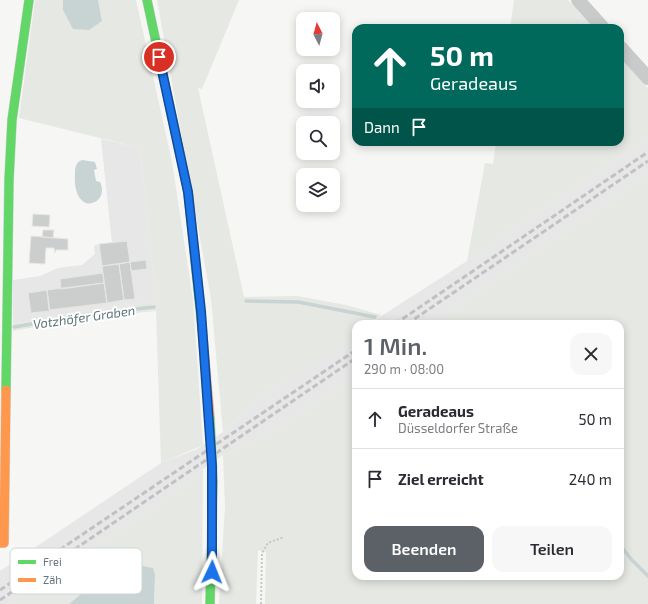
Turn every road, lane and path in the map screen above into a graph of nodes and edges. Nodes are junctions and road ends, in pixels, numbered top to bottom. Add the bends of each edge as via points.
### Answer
1 (29, 0) edge
2 (147, 0) edge
3 (578, 0) edge
4 (599, 24) edge
5 (624, 51) edge
6 (648, 78) edge
7 (284, 537) dead end
8 (2, 543) edge
9 (210, 604) edge
10 (260, 604) edge

1 - 8 main road via 12,120 9,180
2 - 9 main road, bridge via 188,192 201,311 213,482
3 - 4 street
5 - 6 street
7 - 10 path via 268,543 262,553

